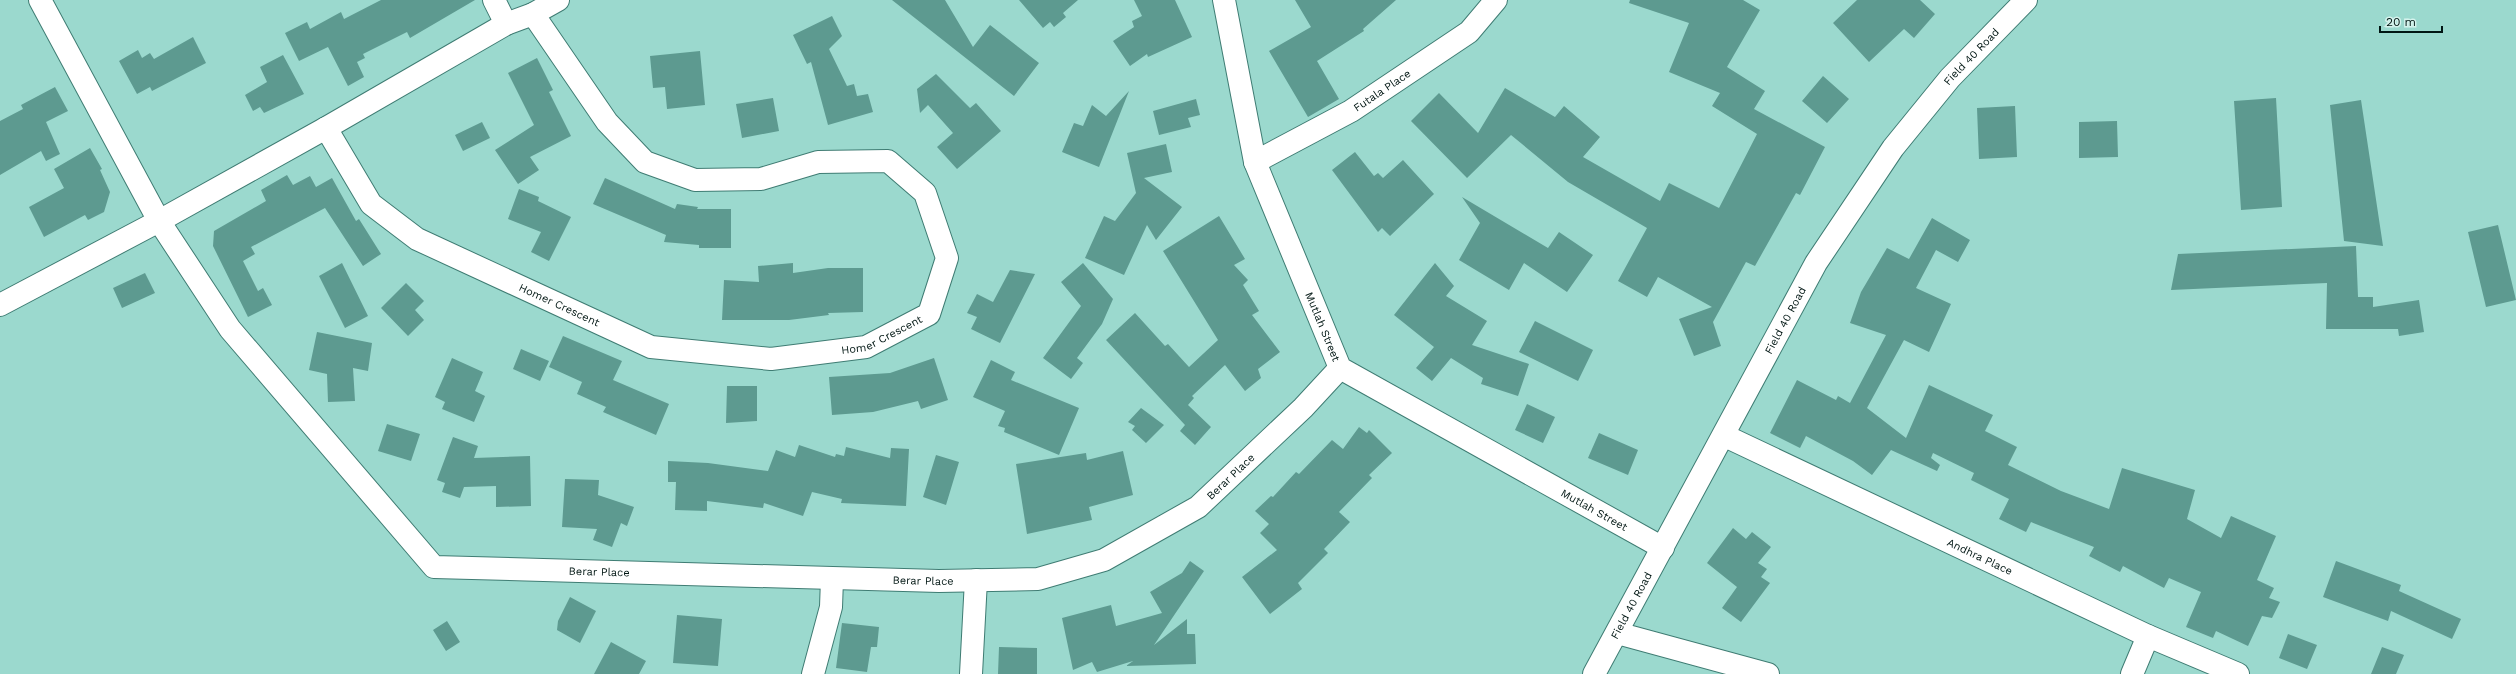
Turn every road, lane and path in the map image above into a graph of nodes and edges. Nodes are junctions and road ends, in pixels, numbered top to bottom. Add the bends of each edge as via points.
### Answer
1 (40, 0) edge
2 (494, 0) edge
3 (558, 0) edge
4 (1224, 0) edge
5 (1496, 0) edge
6 (2026, 0) edge
7 (533, 14) junction
8 (506, 24) junction
9 (326, 128) junction
10 (1255, 162) junction
11 (159, 221) junction
12 (0, 305) edge
13 (1340, 368) junction
14 (1725, 436) junction
15 (1664, 548) junction
16 (832, 578) junction
17 (976, 580) junction
18 (1617, 633) junction
19 (2148, 636) junction
20 (813, 674) edge
21 (970, 674) edge
22 (1594, 674) edge
23 (1768, 674) edge
24 (2132, 674) edge
25 (2238, 674) edge

1 - 11 street
2 - 8 street
3 - 7 street
4 - 10 street, Mutlah Street
5 - 10 street, Futala Place via 1469,32 1351,111
6 - 14 street, Field 40 Road via 1950,78 1892,148 1816,263
7 - 8 street
7 - 9 street, Homer Crescent via 606,122 645,162 696,180 761,180 818,162 888,161 925,193 947,258 929,314 866,347 778,358 651,347 417,239 371,204
8 - 9 street
9 - 11 street
10 - 13 street, Mutlah Street
11 - 12 street
11 - 16 street, Berar Place via 230,329 434,567
13 - 15 street, Mutlah Street
13 - 17 street, Berar Place via 1298,413 1198,507 1104,560 1038,579
14 - 15 street, Field 40 Road
14 - 19 street, Andhra Place
15 - 18 street, Field 40 Road
16 - 17 street, Berar Place
16 - 20 street via 831,607
17 - 21 street
18 - 22 street, Field 40 Road
18 - 23 street
19 - 24 street
19 - 25 street, Andhra Place

